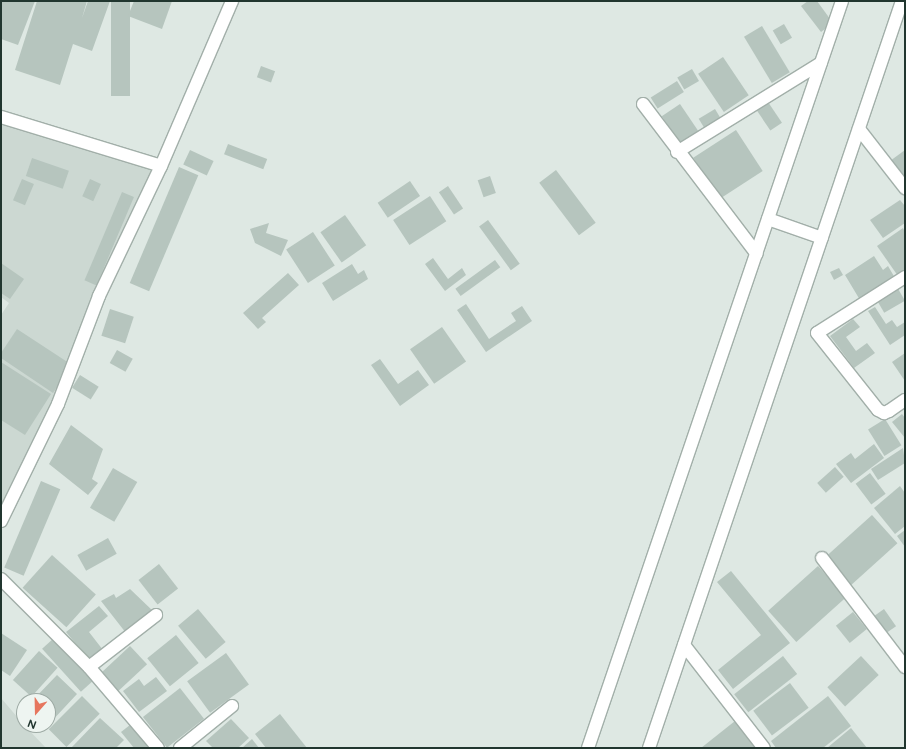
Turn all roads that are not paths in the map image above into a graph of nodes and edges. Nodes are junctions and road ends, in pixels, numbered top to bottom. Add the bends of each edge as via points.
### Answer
1 (232, 1) edge
2 (842, 1) edge
3 (902, 1) edge
4 (821, 63) junction
5 (643, 104) dead end
6 (1, 117) edge
7 (858, 129) junction
8 (678, 152) junction
9 (161, 166) junction
10 (905, 188) edge
11 (768, 219) junction
12 (822, 238) junction
13 (757, 254) junction
14 (905, 276) edge
15 (905, 400) edge
16 (1, 521) edge
17 (822, 558) dead end
18 (1, 579) edge
19 (156, 615) dead end
20 (684, 645) junction
21 (89, 667) junction
22 (905, 667) edge
23 (232, 706) dead end
24 (158, 748) edge
25 (180, 748) edge
26 (588, 748) edge
27 (649, 748) edge
28 (764, 748) edge

1 - 9 street
2 - 4 street
3 - 7 street
4 - 8 street
4 - 11 street
5 - 8 street
6 - 9 street
7 - 10 street
7 - 12 street
8 - 13 street
9 - 16 street via 98,296 58,404
11 - 12 street
11 - 13 street
12 - 20 street
13 - 26 street
14 - 15 street via 817,333 878,410 884,413
17 - 22 street
18 - 21 street
19 - 21 street
20 - 27 street
20 - 28 street
21 - 24 street
23 - 25 street

